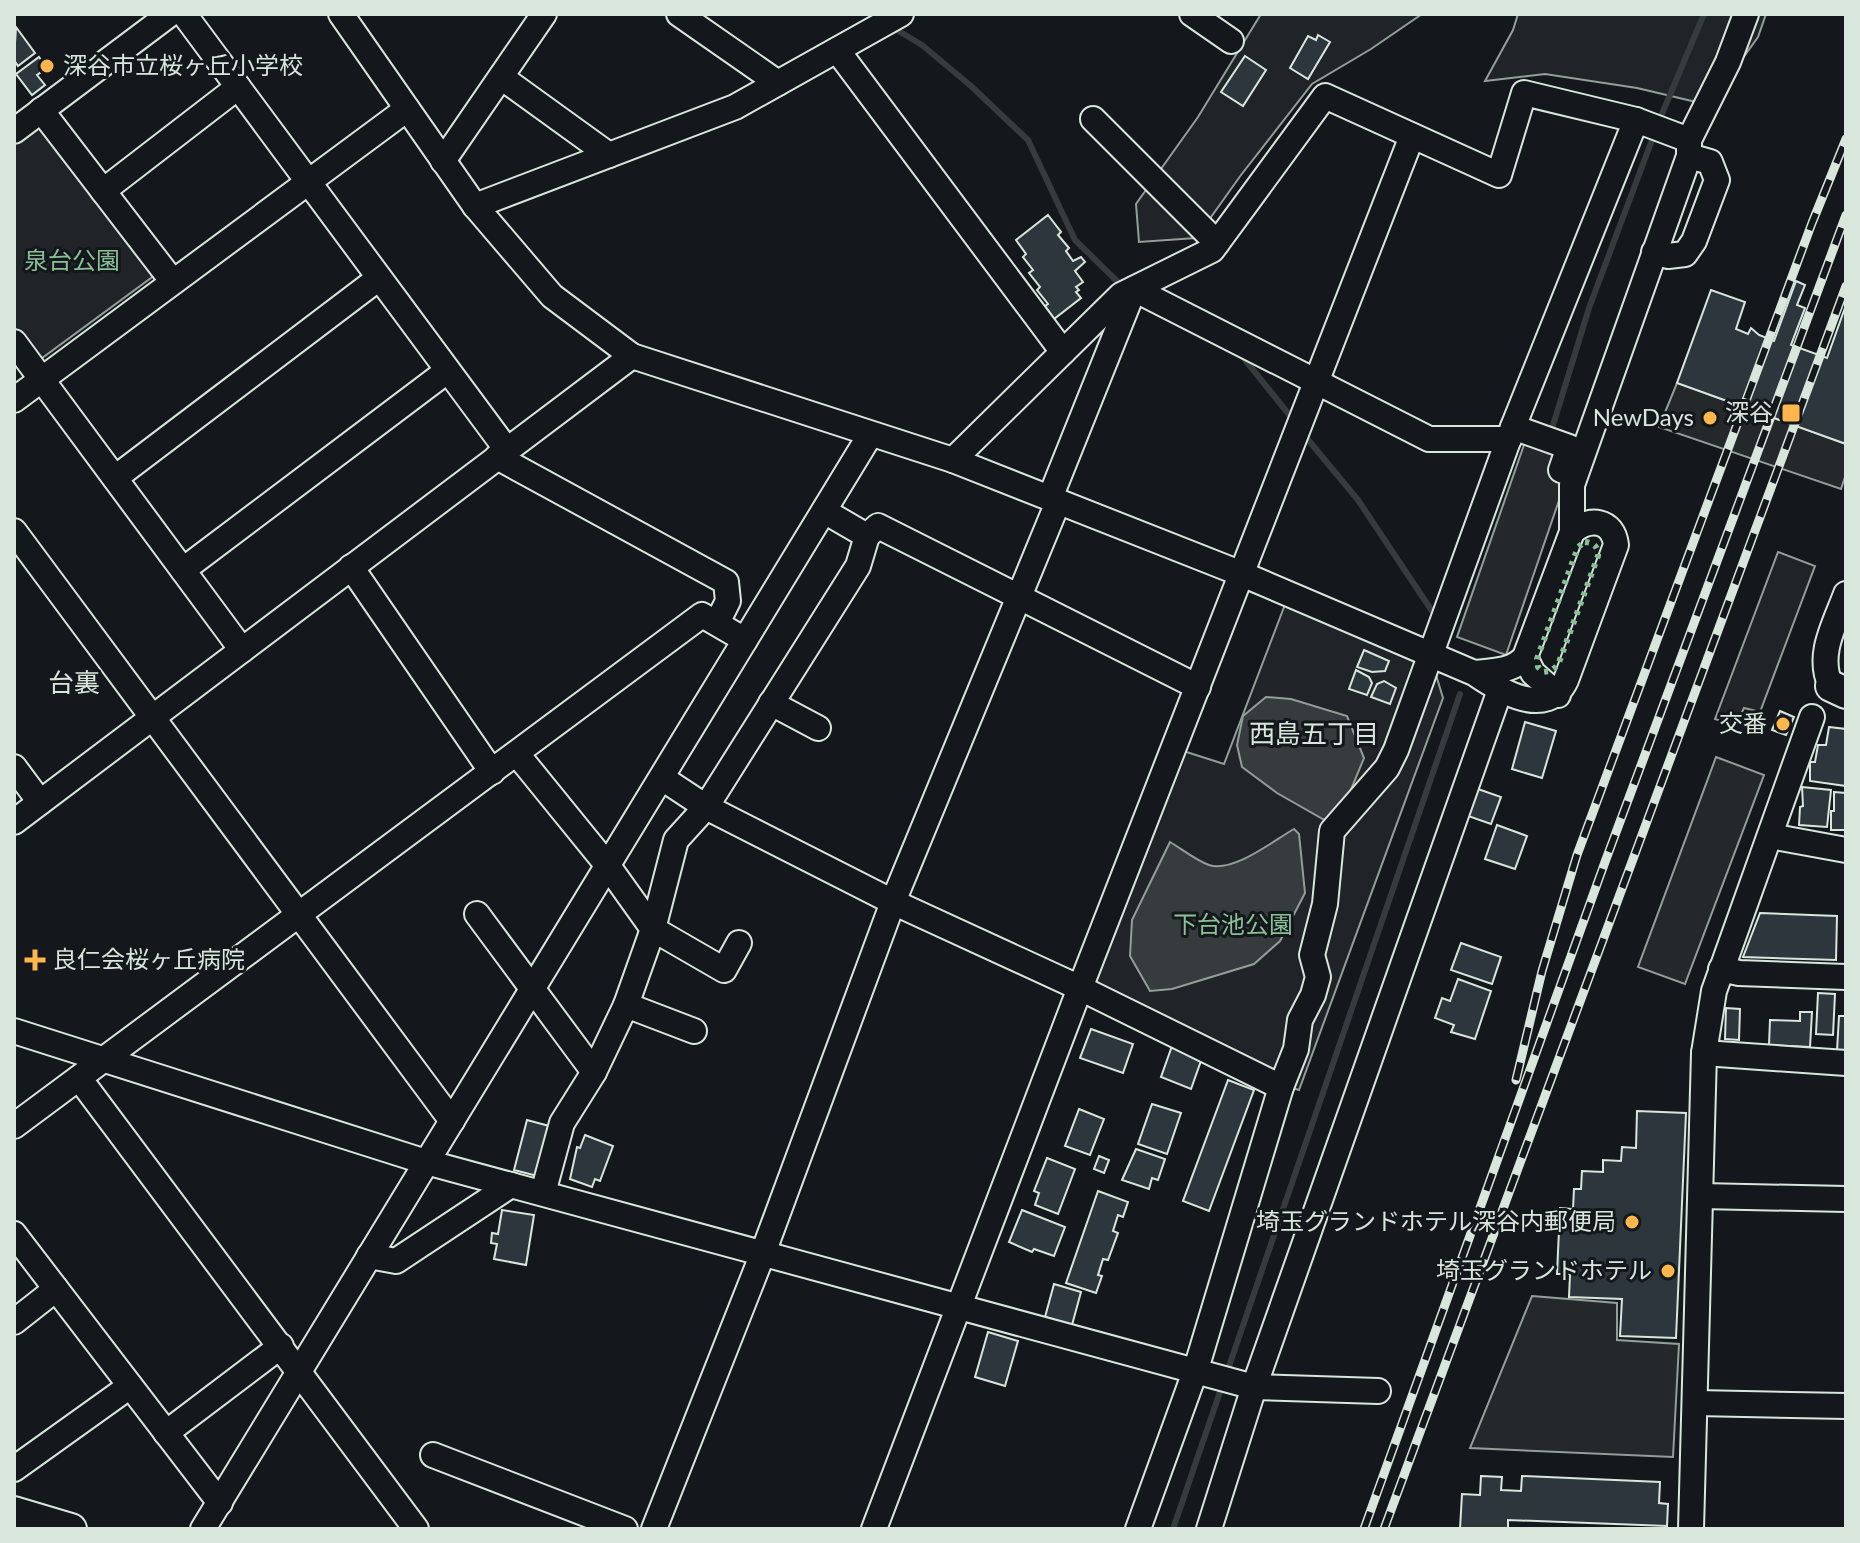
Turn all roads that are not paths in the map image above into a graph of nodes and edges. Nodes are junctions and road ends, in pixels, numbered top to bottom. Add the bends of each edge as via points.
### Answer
1 (170, 14) edge
2 (184, 14) edge
3 (341, 14) edge
4 (544, 14) edge
5 (679, 14) edge
6 (901, 14) edge
7 (1192, 14) edge
8 (1746, 14) edge
9 (1231, 41) dead end
10 (837, 50) junction
11 (501, 77) junction
12 (778, 83) junction
13 (238, 87) junction
14 (407, 109) junction
15 (41, 110) junction
16 (1093, 119) dead end
17 (1636, 120) junction
18 (14, 131) edge
19 (1412, 136) junction
20 (1687, 145) junction
21 (609, 155) junction
22 (443, 161) junction
23 (308, 181) junction
24 (103, 191) junction
25 (475, 206) junction
26 (1217, 243) junction
27 (1654, 252) junction
28 (379, 278) junction
29 (173, 282) junction
30 (1134, 289) junction
31 (14, 342) edge
32 (1063, 352) junction
33 (632, 356) junction
34 (447, 371) junction
35 (42, 379) junction
36 (1316, 382) junction
37 (14, 400) edge
38 (1511, 433) junction
39 (870, 435) junction
40 (502, 454) junction
41 (953, 460) junction
42 (1582, 460) junction
43 (115, 478) junction
44 (1054, 500) junction
45 (824, 511) junction
46 (1602, 523) junction
47 (14, 531) edge
48 (1572, 532) junction
49 (867, 536) junction
50 (351, 567) junction
51 (183, 570) junction
52 (1242, 574) junction
53 (1846, 594) edge
54 (1018, 598) junction
55 (717, 623) junction
56 (745, 640) junction
57 (242, 650) junction
58 (1430, 655) junction
59 (1525, 657) junction
60 (1490, 680) junction
61 (1198, 687) junction
62 (1838, 690) edge
63 (1558, 695) junction
64 (771, 703) junction
65 (153, 717) junction
66 (1812, 717) dead end
67 (818, 728) dead end
68 (517, 754) junction
69 (14, 767) edge
70 (492, 772) junction
71 (662, 778) junction
72 (40, 802) junction
73 (706, 807) junction
74 (14, 822) edge
75 (1770, 836) junction
76 (1846, 850) edge
77 (608, 866) junction
78 (893, 902) junction
79 (477, 914) dead end
80 (299, 917) junction
81 (653, 929) junction
82 (739, 943) dead end
83 (1721, 969) junction
84 (1846, 977) edge
85 (1080, 988) junction
86 (532, 989) junction
87 (626, 1005) junction
88 (14, 1031) edge
89 (694, 1031) dead end
90 (1704, 1053) junction
91 (104, 1059) junction
92 (1846, 1063) edge
93 (594, 1072) junction
94 (79, 1078) junction
95 (1281, 1087) junction
96 (452, 1121) junction
97 (14, 1126) edge
98 (426, 1162) junction
99 (511, 1185) junction
100 (543, 1193) junction
101 (1701, 1196) junction
102 (1846, 1199) edge
103 (14, 1234) edge
104 (763, 1253) junction
105 (369, 1256) junction
106 (56, 1289) junction
107 (959, 1305) junction
108 (14, 1322) edge
109 (281, 1346) junction
110 (1196, 1369) junction
111 (299, 1370) junction
112 (130, 1386) junction
113 (1252, 1386) junction
114 (1378, 1391) dead end
115 (1696, 1403) junction
116 (1846, 1406) edge
117 (166, 1433) junction
118 (433, 1455) dead end
119 (14, 1469) edge
120 (220, 1503) junction
121 (28, 1520) edge
122 (71, 1529) edge
123 (203, 1529) edge
124 (416, 1529) edge
125 (625, 1529) edge
126 (654, 1529) edge
127 (874, 1529) edge
128 (1138, 1529) edge
129 (1209, 1529) edge
130 (1691, 1529) edge

1 - 15 street
2 - 13 street
3 - 14 street
4 - 11 street
5 - 12 street
6 - 10 street
7 - 9 street
8 - 20 street
10 - 12 street
10 - 32 street
11 - 21 street
11 - 22 street
12 - 21 street via 735,107
13 - 23 street
13 - 24 street
14 - 22 street
14 - 23 street
15 - 18 street
15 - 24 street
16 - 26 street
17 - 19 street via 1524,93 1499,175
17 - 20 street
17 - 38 street
19 - 26 street via 1325,96
19 - 36 street
20 - 27 street
20 - 27 street via 1710,162 1717,180 1685,254
21 - 25 street
22 - 25 street
23 - 28 street
23 - 29 street
24 - 29 street
25 - 33 street via 552,296
26 - 30 street
27 - 42 street
28 - 34 street
28 - 43 street
29 - 35 street
30 - 32 street via 1121,295
30 - 36 street
30 - 44 street
31 - 35 street
32 - 41 street
33 - 39 street
33 - 40 street
34 - 40 street
34 - 51 street
35 - 37 street
35 - 43 street
36 - 38 street via 1429,439
36 - 52 street
38 - 42 street via 1569,447 1561,470 1567,472 1575,449
38 - 58 street
39 - 41 street
39 - 45 street
40 - 50 street
40 - 55 street via 726,582 728,601
41 - 44 street
42 - 46 street via 1584,487
42 - 48 street via 1572,485
43 - 51 street
44 - 52 street
44 - 54 street
45 - 49 street
45 - 56 street
46 - 48 street via 1586,523
46 - 63 street via 1612,531 1616,545
47 - 65 street
48 - 59 street
49 - 54 street via 878,526
49 - 64 street via 858,566
50 - 57 street
50 - 70 street
51 - 57 street
52 - 58 street
52 - 61 street
53 - 62 street via 1824,654 1824,671
54 - 61 street
54 - 78 street
55 - 56 street
55 - 68 street via 702,615
56 - 71 street
57 - 65 street
58 - 60 street
58 - 95 street via 1387,768 1332,831 1325,904 1312,955 1318,977
59 - 60 street
59 - 63 street via 1533,673
60 - 63 street via 1537,700
60 - 113 street
61 - 85 street
64 - 67 street
64 - 73 street
65 - 72 street
65 - 80 street
66 - 75 street
68 - 70 street
68 - 77 street
69 - 72 street
70 - 80 street
71 - 73 street
71 - 77 street
72 - 74 street
73 - 78 street
73 - 81 street via 676,840
75 - 76 street
75 - 83 street
77 - 81 street
77 - 86 street
78 - 85 street
78 - 104 street
79 - 86 street
80 - 91 street
80 - 96 street
81 - 82 street via 724,970
81 - 87 street
83 - 84 street
83 - 90 street
85 - 95 street
85 - 107 street
86 - 93 street
86 - 96 street
87 - 89 street
87 - 93 street
88 - 91 street
90 - 92 street
90 - 101 street
91 - 94 street
91 - 98 street
93 - 100 street via 562,1123
94 - 97 street
94 - 109 street
95 - 110 street
96 - 98 street
98 - 99 street
98 - 105 street
99 - 100 street
99 - 105 street via 396,1261
100 - 104 street
101 - 102 street
101 - 115 street
103 - 106 street
104 - 107 street
104 - 126 street
105 - 111 street
106 - 108 street
106 - 112 street
107 - 110 street
107 - 127 street
109 - 111 street
109 - 117 street
110 - 113 street
110 - 128 street
111 - 120 street
111 - 124 street
112 - 117 street
112 - 119 street
113 - 114 street
113 - 129 street
115 - 116 street
115 - 130 street
117 - 120 street
118 - 125 street
120 - 123 street
121 - 122 main road

